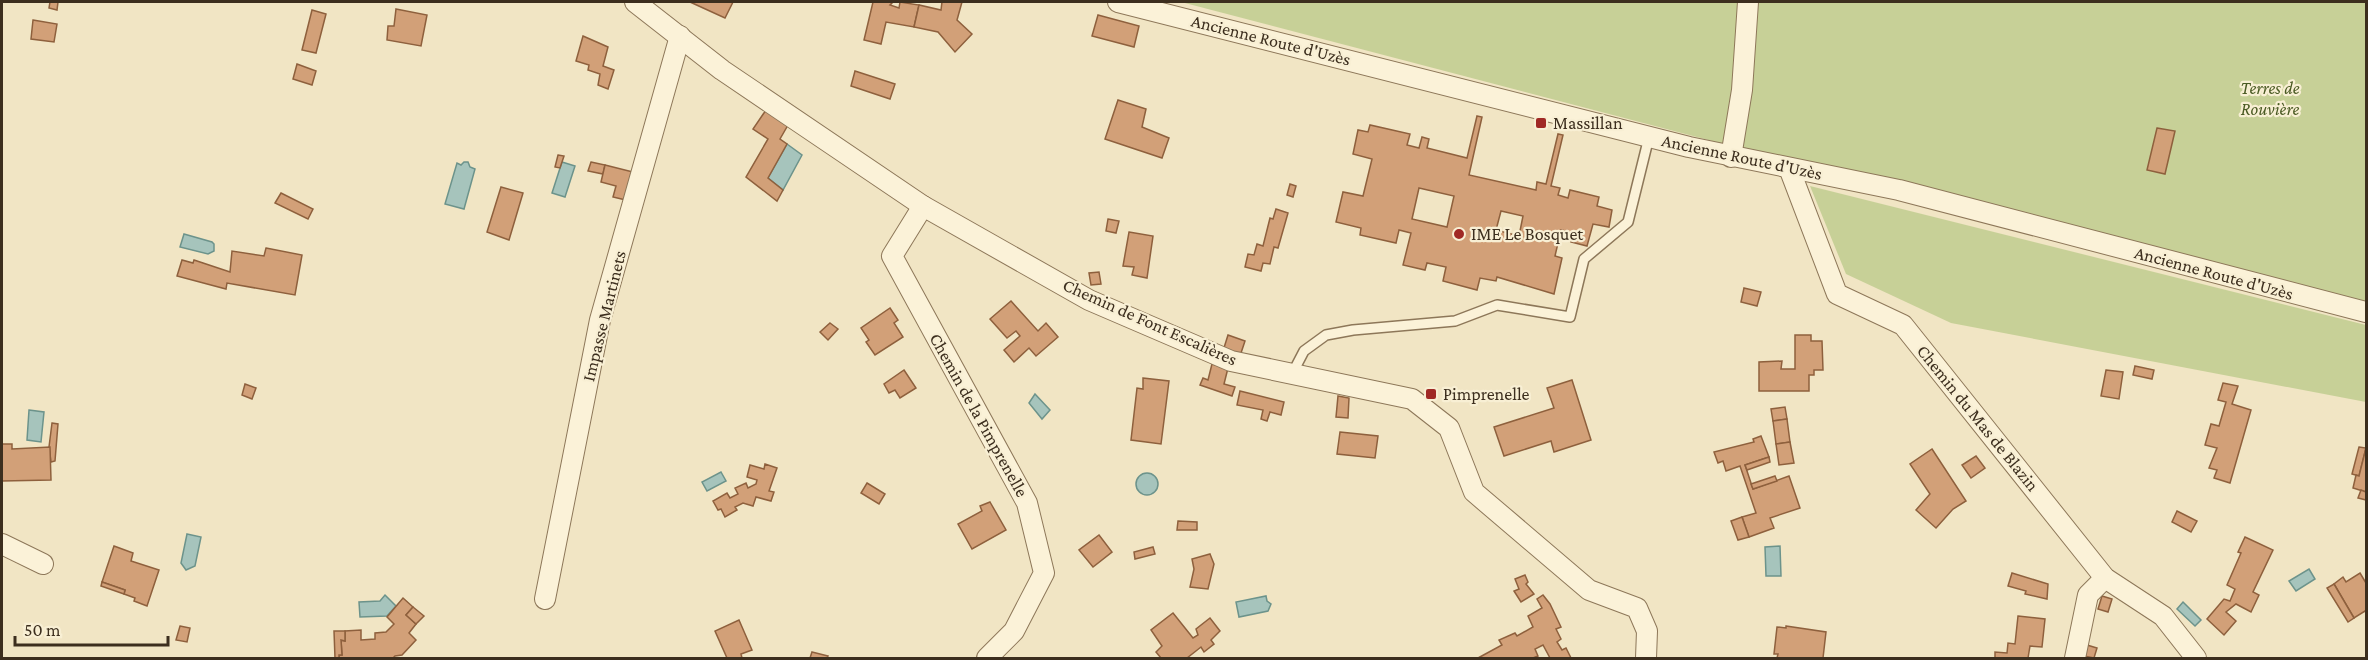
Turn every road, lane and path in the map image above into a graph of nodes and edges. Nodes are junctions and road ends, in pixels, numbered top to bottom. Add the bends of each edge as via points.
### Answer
1 (635, 2) edge
2 (1119, 2) edge
3 (1748, 2) edge
4 (680, 36) junction
5 (1649, 137) junction
6 (1731, 156) junction
7 (1789, 168) junction
8 (923, 206) junction
9 (2367, 312) edge
10 (1292, 374) junction
11 (2, 544) edge
12 (43, 564) dead end
13 (2105, 578) junction
14 (545, 599) dead end
15 (987, 658) edge
16 (1646, 658) edge
17 (2075, 658) edge
18 (2196, 658) edge

1 - 4 street, Chemin de Font Escalières
2 - 5 street, Ancienne Route d'Uzès
3 - 6 street via 1742,90
4 - 8 street, Chemin de Font Escalières via 722,70
4 - 14 street, Impasse Martinets via 600,320
5 - 6 street, Ancienne Route d'Uzès
5 - 10 lane via 1628,222 1584,259 1569,317 1497,304 1455,321 1326,335 1304,351
6 - 7 street, Ancienne Route d'Uzès
7 - 9 street, Ancienne Route d'Uzès via 1899,190
7 - 13 street, Chemin du Mas de Blazin via 1837,294 1903,325
8 - 10 street, Chemin de Font Escalières via 1089,300 1231,361
8 - 15 street, Chemin de la Pimprenelle via 892,256 1027,503 1044,573 1014,631
10 - 16 street, Chemin de Font Escalières via 1412,399 1449,428 1474,492 1589,590 1637,608 1647,631
11 - 12 street
13 - 17 street via 2088,595
13 - 18 street, Chemin du Mas de Blazin via 2163,616

